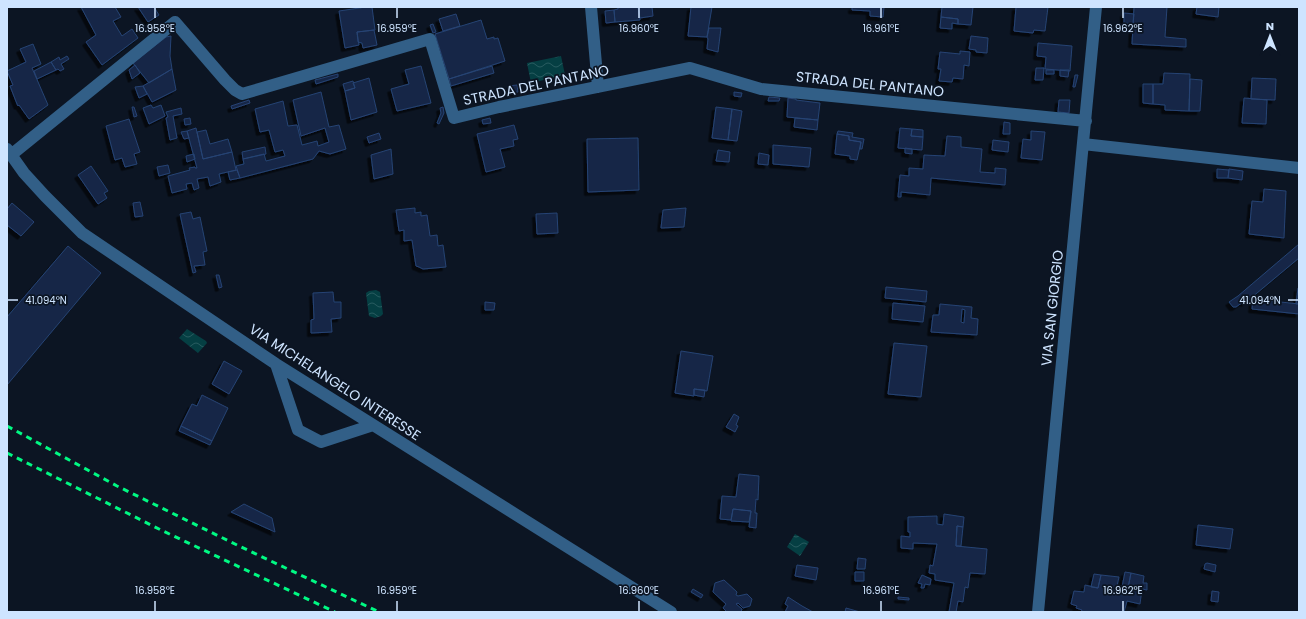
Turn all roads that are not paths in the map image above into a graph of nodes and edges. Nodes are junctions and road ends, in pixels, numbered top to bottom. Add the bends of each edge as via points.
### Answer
1 (591, 7) edge
2 (1096, 7) edge
3 (598, 87) junction
4 (1086, 121) junction
5 (1083, 144) junction
6 (9, 152) edge
7 (1299, 168) edge
8 (276, 364) junction
9 (373, 425) junction
10 (671, 612) edge
11 (1038, 612) edge

1 - 3 street
2 - 4 street, VIA SAN GIORGIO
3 - 4 street, STRADA DEL PANTANO via 690,68 761,89
3 - 6 street, STRADA DEL PANTANO via 454,118 430,39 242,94 225,80 175,22
4 - 5 street, VIA SAN GIORGIO
5 - 7 street
5 - 11 street, VIA SAN GIORGIO
6 - 8 street, VIA MICHELANGELO INTERESSE via 24,173 82,233
8 - 9 street, VIA MICHELANGELO INTERESSE
8 - 9 street via 298,430 321,442
9 - 10 street, VIA MICHELANGELO INTERESSE

